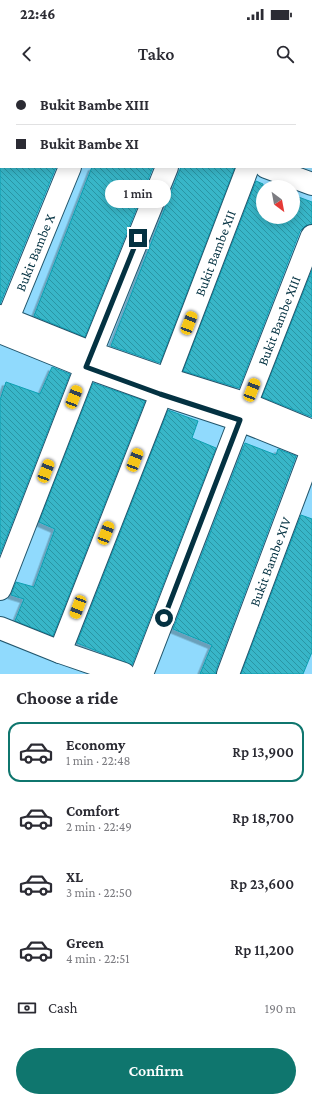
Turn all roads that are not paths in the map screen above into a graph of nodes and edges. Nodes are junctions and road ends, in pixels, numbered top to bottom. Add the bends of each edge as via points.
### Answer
1 (70, 168) edge
2 (167, 168) edge
3 (248, 168) edge
4 (269, 168) edge
5 (312, 184) edge
6 (312, 236) edge
7 (2, 327) edge
8 (89, 360) junction
9 (164, 387) junction
10 (243, 412) junction
11 (312, 431) edge
12 (312, 449) edge
13 (0, 589) edge
14 (0, 628) edge
15 (60, 652) junction
16 (124, 674) edge
17 (142, 674) edge
18 (228, 674) edge

1 - 7 street, Bukit Bambe X
2 - 8 street
3 - 9 street, Bukit Bambe XII
4 - 5 street
6 - 10 street, Bukit Bambe XIII
7 - 8 street
8 - 9 street
8 - 13 street
9 - 10 street
9 - 15 street, Bukit Bambe XII
10 - 11 street
10 - 12 street
10 - 17 street, Bukit Bambe XIII
12 - 18 street, Bukit Bambe XIV
14 - 15 street
15 - 16 street

